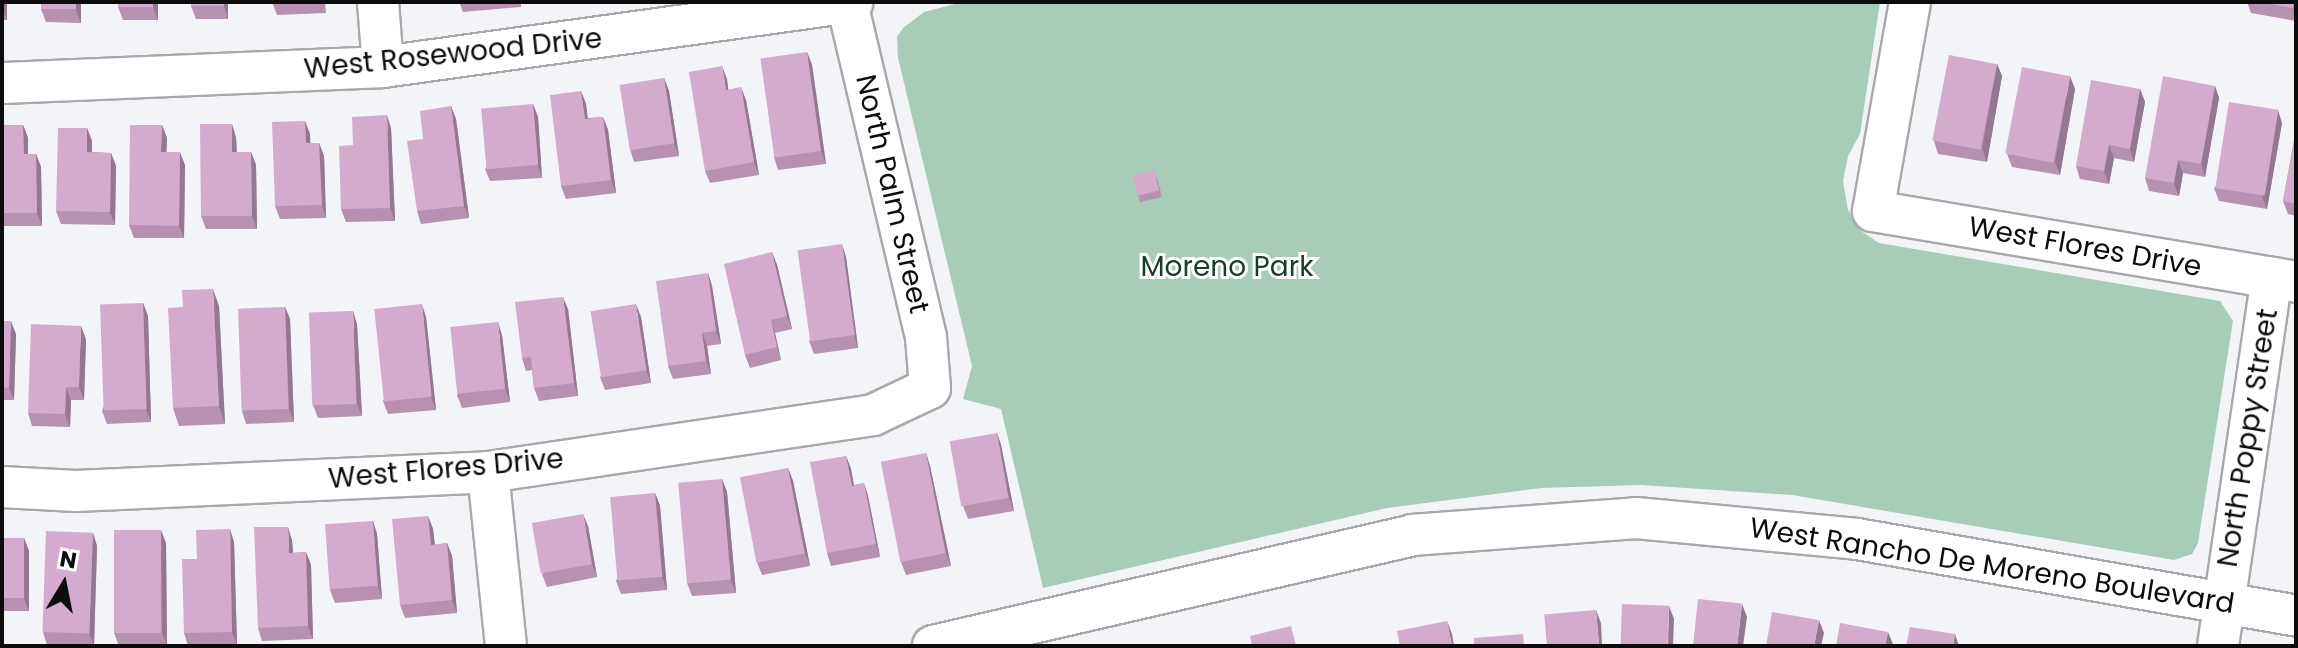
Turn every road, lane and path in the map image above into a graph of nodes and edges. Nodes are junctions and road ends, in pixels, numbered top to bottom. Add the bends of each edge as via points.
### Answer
1 (378, 2) edge
2 (1910, 2) edge
3 (849, 3) edge
4 (383, 67) junction
5 (2, 83) edge
6 (2284, 280) edge
7 (930, 388) joint
8 (488, 472) junction
9 (2, 487) edge
10 (2225, 604) junction
11 (2296, 616) edge
12 (506, 646) edge
13 (933, 646) edge
14 (2218, 646) edge

1 - 4 street
2 - 6 street, West Flores Drive via 1873,211
3 - 4 street, West Rosewood Drive
3 - 7 street, North Palm Street via 926,337
4 - 5 street, West Rosewood Drive
6 - 10 street, North Poppy Street via 2227,559
7 - 8 street, West Flores Drive via 873,415
8 - 9 street, West Flores Drive via 76,491
8 - 12 street
10 - 11 street, West Rancho De Moreno Boulevard
10 - 13 street, West Rancho De Moreno Boulevard via 1797,530 1695,521 1577,520 1412,535 1322,552
10 - 14 street, North Poppy Street

